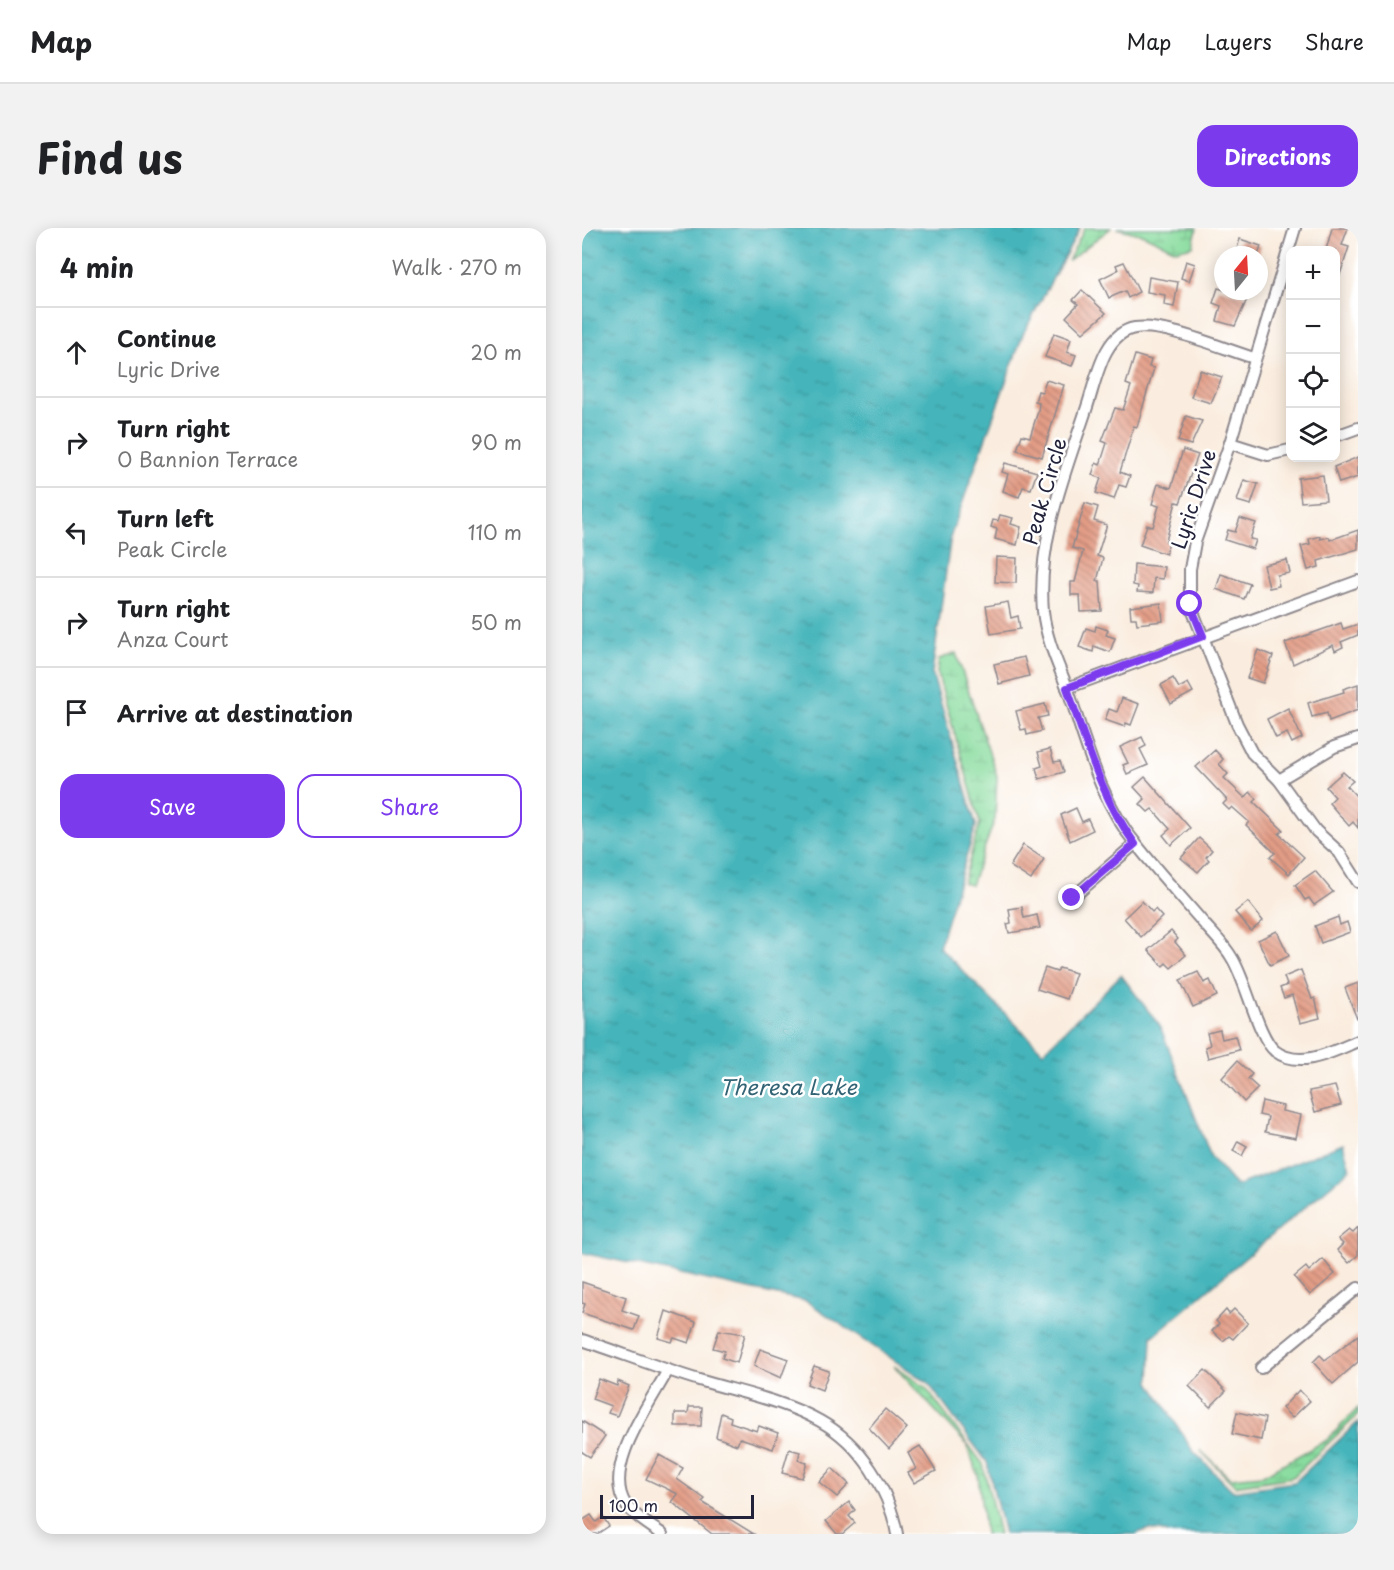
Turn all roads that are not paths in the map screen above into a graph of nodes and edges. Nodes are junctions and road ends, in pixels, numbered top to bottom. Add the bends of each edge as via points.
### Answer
1 (1295, 228) edge
2 (1254, 358) junction
3 (1358, 428) edge
4 (1340, 434) edge
5 (1230, 442) junction
6 (1286, 451) edge
7 (1358, 581) edge
8 (1203, 636) junction
9 (1067, 688) junction
10 (1358, 739) edge
11 (1279, 780) junction
12 (1135, 844) junction
13 (1358, 882) edge
14 (1072, 898) dead end
15 (1358, 1041) edge
16 (1358, 1288) edge
17 (582, 1340) edge
18 (1260, 1368) dead end
19 (668, 1370) junction
20 (662, 1534) edge
21 (897, 1534) edge

1 - 2 street, Lyric Drive
2 - 5 street, Lyric Drive
2 - 9 street, Peak Circle via 1157,328 1133,328 1113,340 1097,376 1045,542 1043,613
3 - 4 street
5 - 6 street via 1268,454
5 - 8 street, Lyric Drive via 1195,542 1190,569 1190,604
7 - 8 street
8 - 9 street
8 - 11 street, Lyric Drive via 1252,753
9 - 12 street, Peak Circle via 1102,786 1119,822
10 - 11 street via 1334,747
11 - 13 street, Lyric Drive via 1316,831 1339,852
12 - 14 street
12 - 15 street, Peak Circle via 1231,956 1264,1035 1275,1051 1299,1060
16 - 18 street
17 - 19 street
19 - 20 street via 620,1459 617,1482 627,1505
19 - 21 street via 789,1407 821,1421 871,1468 884,1491

